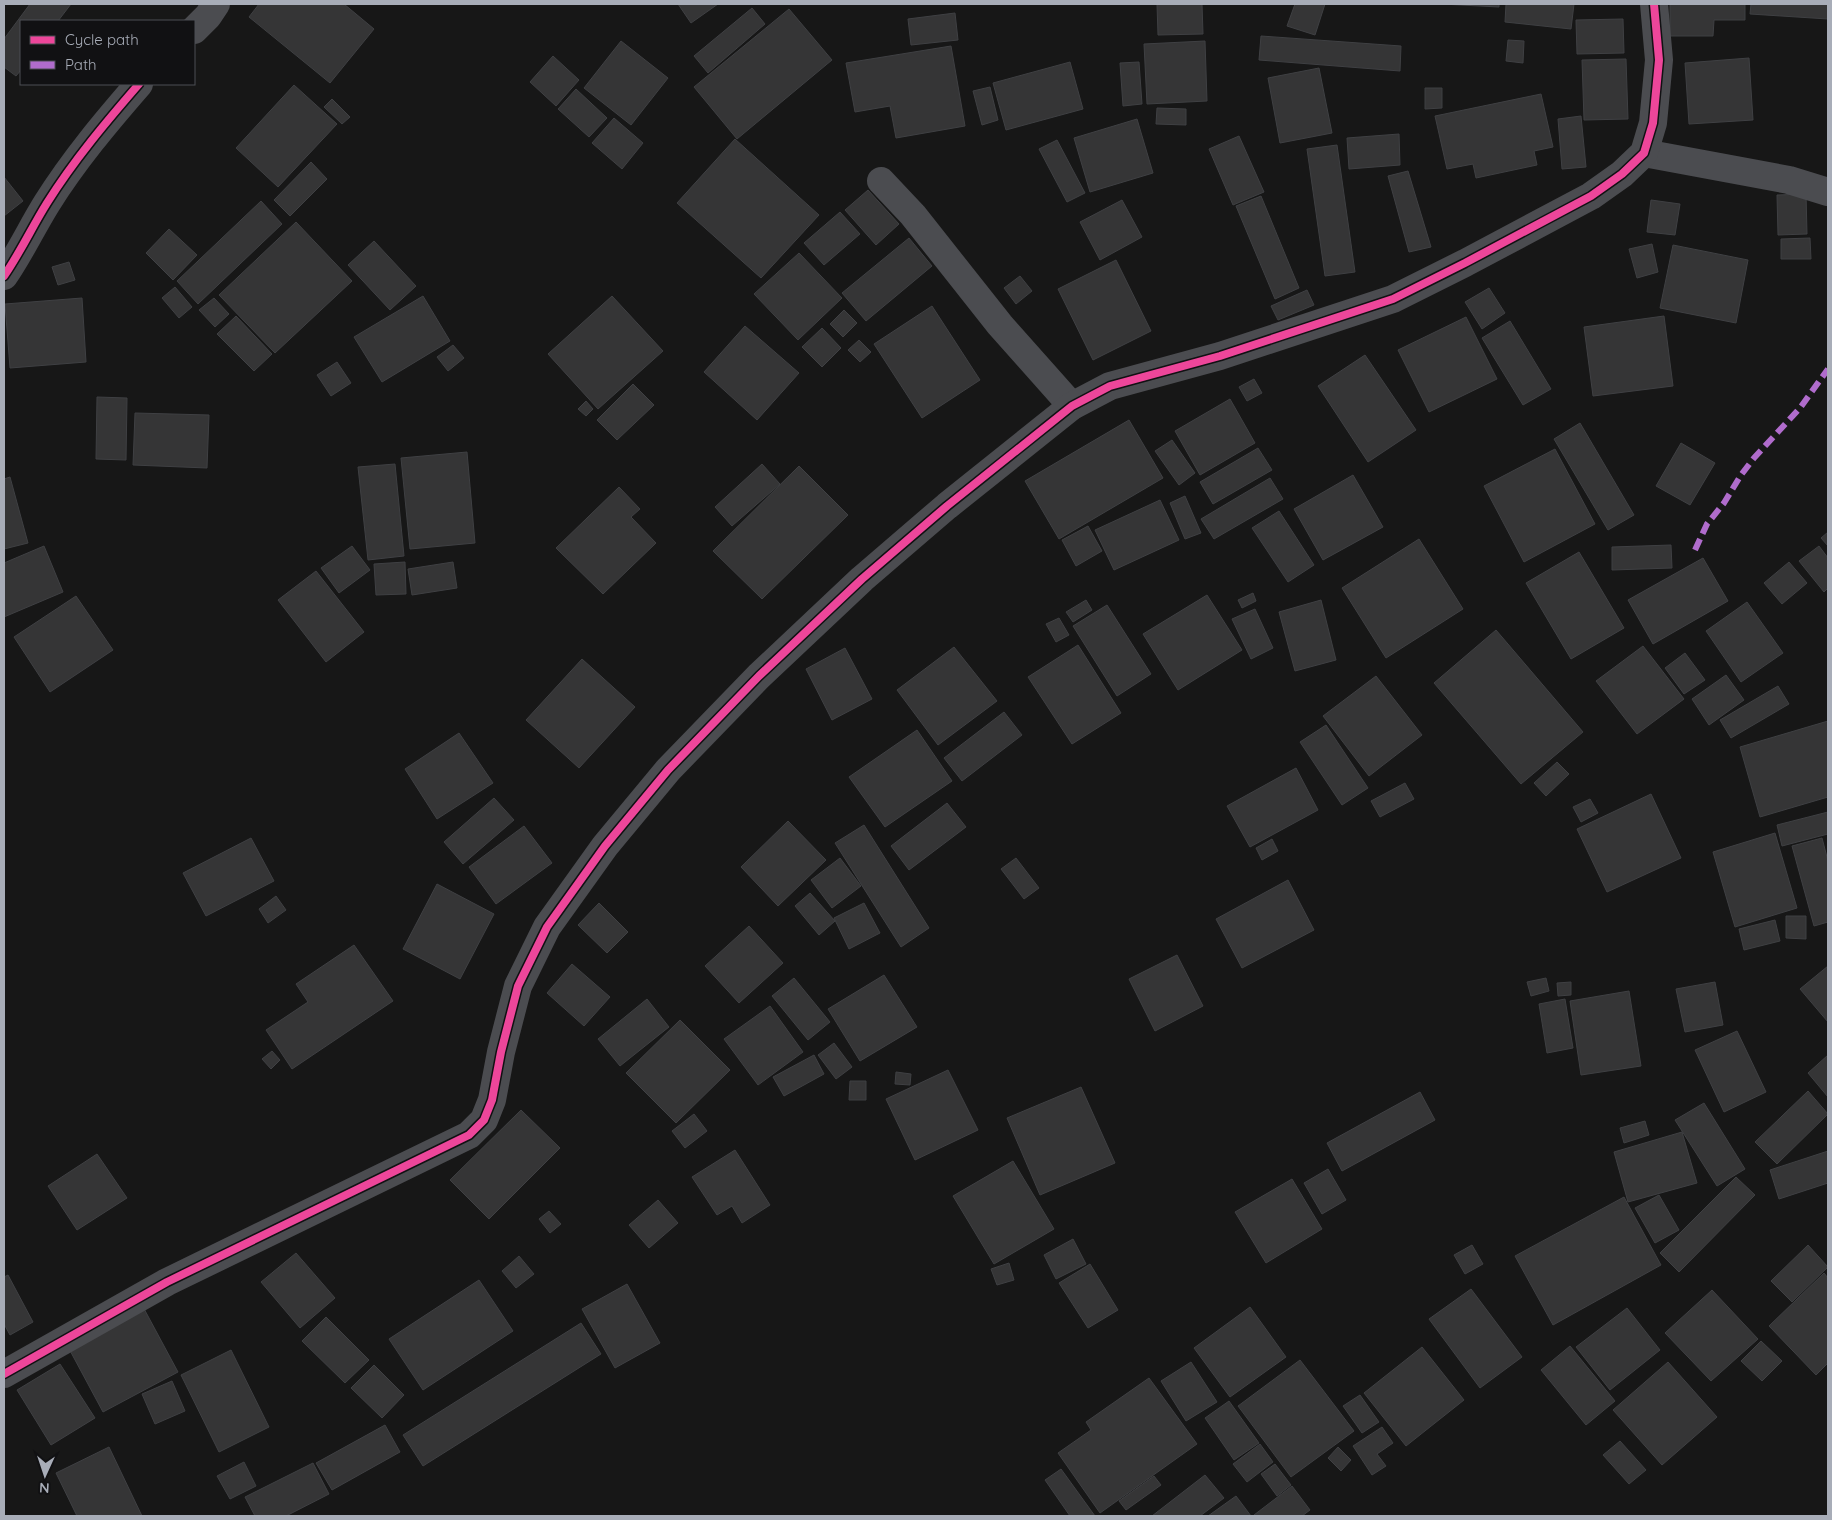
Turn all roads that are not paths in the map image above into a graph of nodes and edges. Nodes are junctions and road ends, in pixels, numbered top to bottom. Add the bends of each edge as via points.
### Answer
1 (216, 4) edge
2 (1654, 4) edge
3 (195, 29) edge
4 (138, 85) edge
5 (1644, 153) junction
6 (881, 181) dead end
7 (1828, 192) edge
8 (4, 276) edge
9 (1072, 406) junction
10 (4, 1374) edge

1 - 3 street
2 - 5 street via 1659,60 1653,123
4 - 8 street via 90,141 47,203
5 - 7 street via 1789,180
5 - 9 street via 1591,196 1393,299 1220,356 1110,386
6 - 9 street
9 - 10 street via 862,579 759,676 668,770 605,846 547,927 518,986 492,1100 484,1120 469,1135 167,1282

